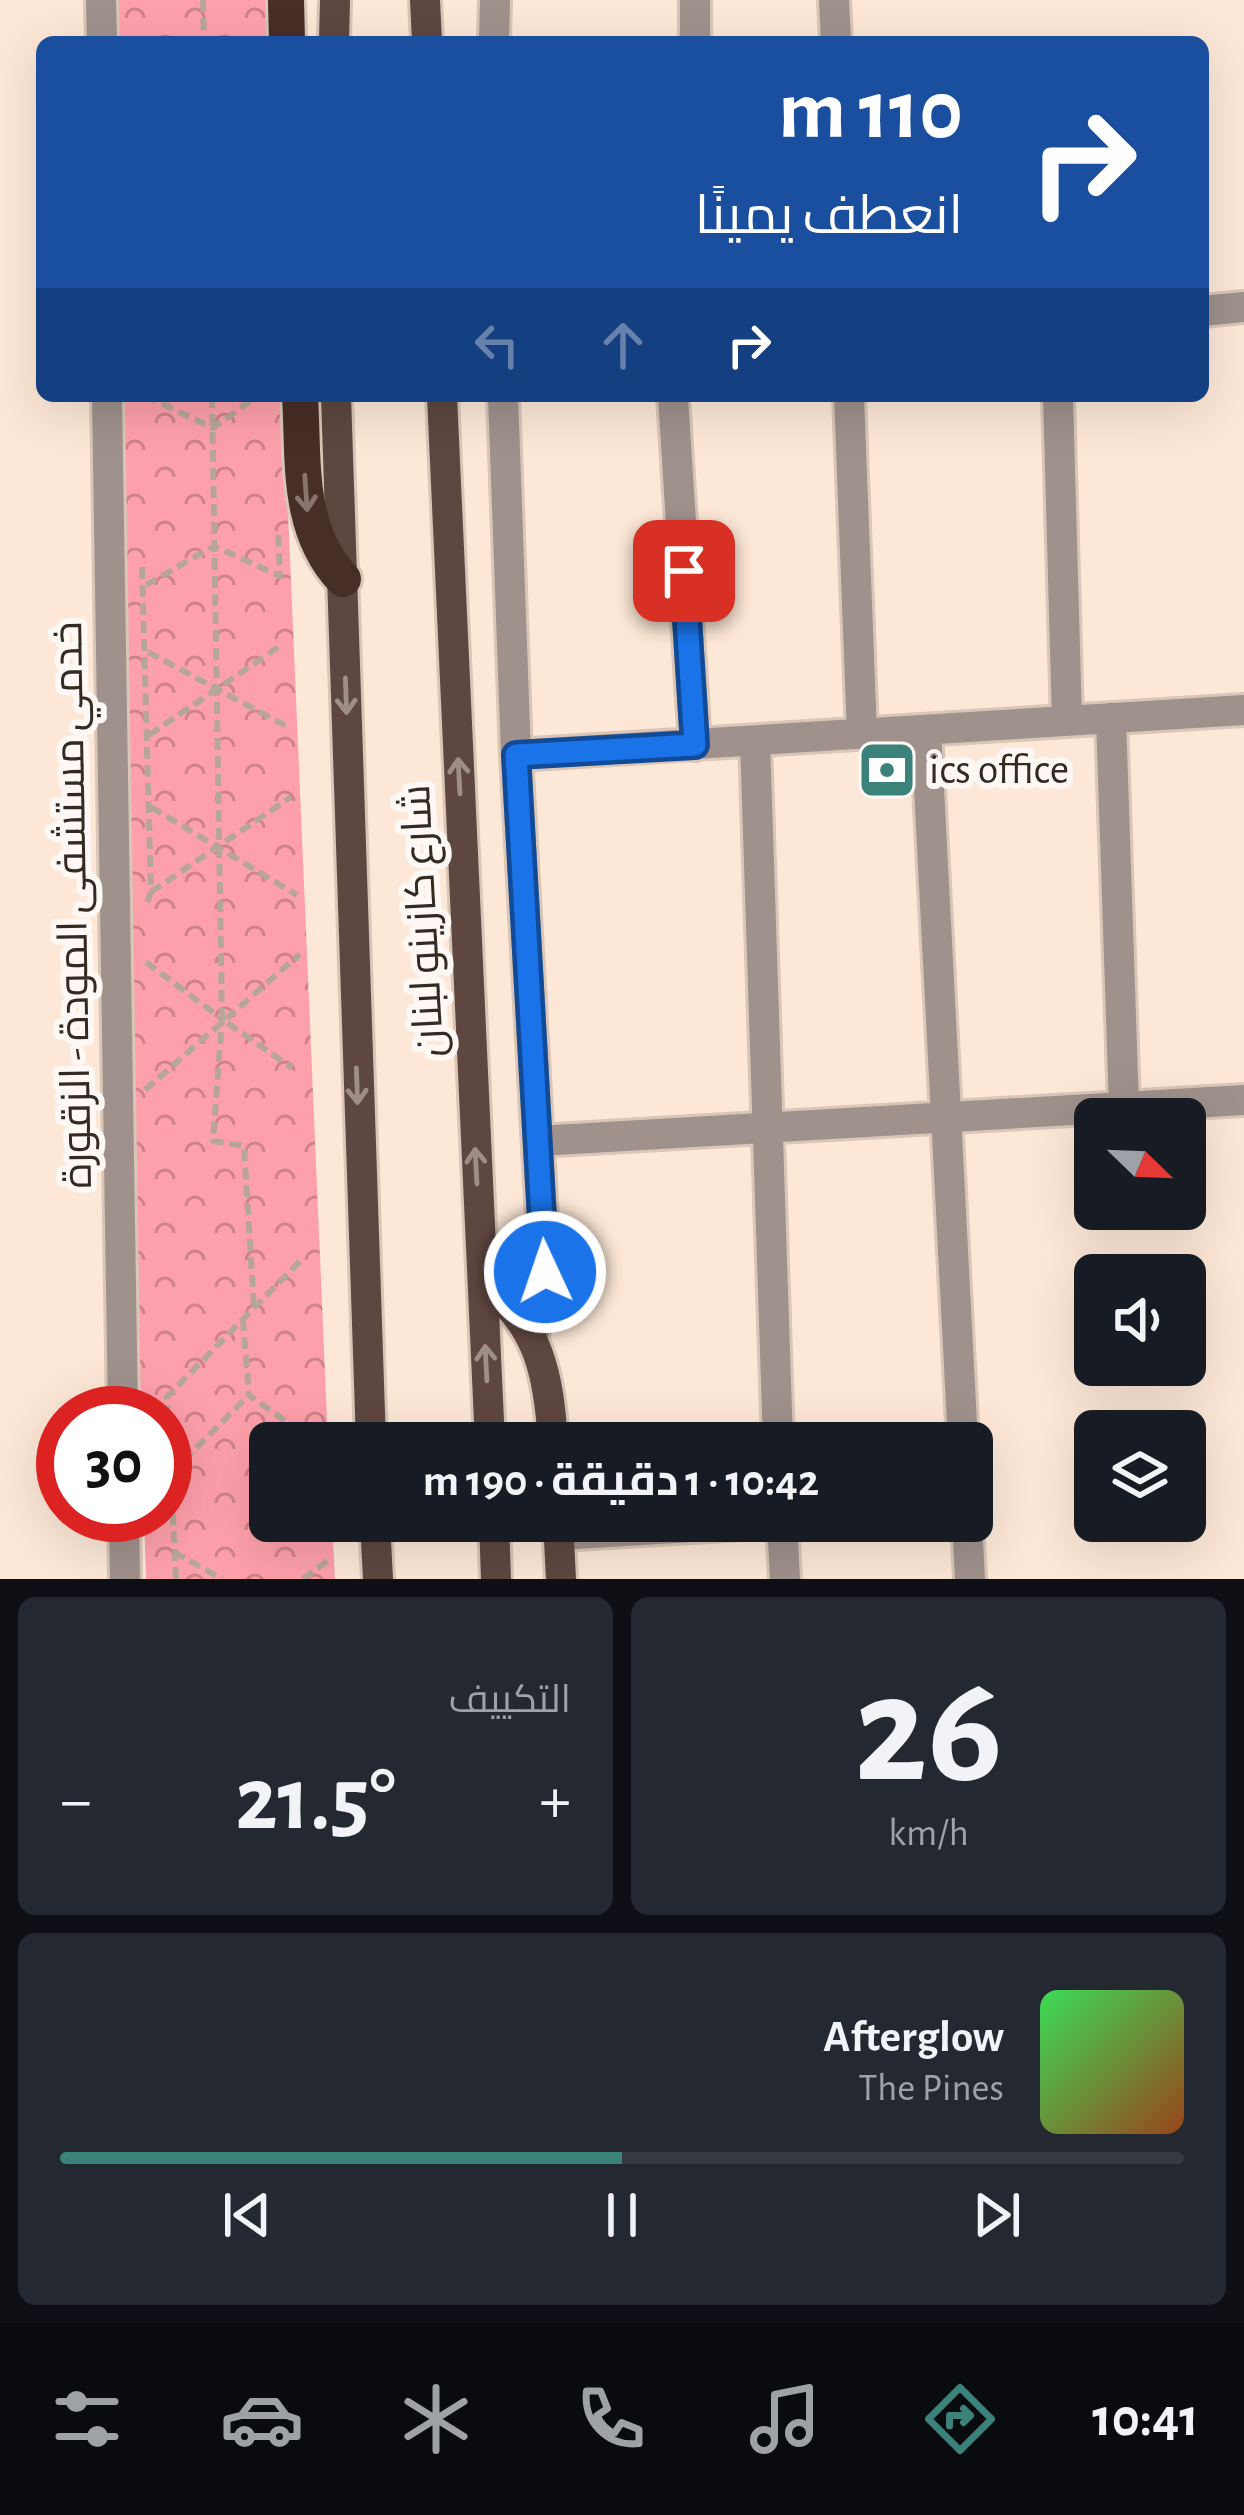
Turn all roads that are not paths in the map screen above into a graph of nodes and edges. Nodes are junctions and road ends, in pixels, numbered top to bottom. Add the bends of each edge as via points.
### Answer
1 (101, 0) edge
2 (286, 0) edge
3 (335, 0) edge
4 (425, 0) edge
5 (495, 0) edge
6 (695, 0) edge
7 (834, 0) edge
8 (102, 36) edge
9 (287, 36) edge
10 (334, 36) edge
11 (427, 36) edge
12 (494, 36) edge
13 (695, 36) edge
14 (836, 36) edge
15 (1244, 308) edge
16 (1209, 310) edge
17 (107, 402) edge
18 (300, 402) edge
19 (336, 402) edge
20 (442, 402) edge
21 (503, 402) edge
22 (674, 402) edge
23 (849, 402) edge
24 (1058, 402) edge
25 (343, 579) junction
26 (1244, 710) edge
27 (1111, 718) junction
28 (1067, 721) junction
29 (926, 730) junction
30 (862, 734) junction
31 (755, 741) junction
32 (695, 745) junction
33 (516, 755) junction
34 (1124, 1098) edge
35 (1244, 1100) edge
36 (1206, 1102) edge
37 (1074, 1110) edge
38 (946, 1117) junction
39 (764, 1128) junction
40 (538, 1141) junction
41 (483, 1283) junction
42 (533, 1336) junction
43 (123, 1386) edge
44 (370, 1422) edge
45 (489, 1422) edge
46 (552, 1422) edge
47 (777, 1422) edge
48 (962, 1422) edge
49 (124, 1542) edge
50 (376, 1542) edge
51 (495, 1542) edge
52 (560, 1542) edge
53 (783, 1542) edge
54 (968, 1542) edge
55 (125, 1579) edge
56 (378, 1579) edge
57 (496, 1579) edge
58 (561, 1579) edge
59 (785, 1579) edge
60 (970, 1579) edge

1 - 8 street
2 - 9 highway
3 - 10 main road
4 - 11 main road
5 - 12 street
6 - 13 street
7 - 14 street
15 - 16 street
17 - 43 street, خدمي مستشفى المودة - الزقورة
18 -> 25 highway via 309,522
19 - 25 main road, شارع كازينو لبنان
41 -> 20 main road, شارع كازينو لبنان
21 - 33 street
22 - 32 street
23 - 30 street
24 - 28 street
25 -> 44 main road, شارع كازينو لبنان
26 - 27 street
27 - 28 street
27 - 34 street
28 - 29 street
29 - 30 street
29 - 38 street
30 - 31 street
31 - 32 street
31 - 39 street
32 - 33 street
33 - 40 street
35 - 36 street
37 - 38 street
38 - 39 street
38 - 48 street
39 - 40 street
39 - 47 street
40 - 42 street via 545,1272
41 - 42 main road
45 -> 41 main road, شارع كازينو لبنان
42 - 46 main road
49 - 55 street
50 - 56 main road
51 - 57 main road
52 - 58 main road
53 - 59 street
54 - 60 street

